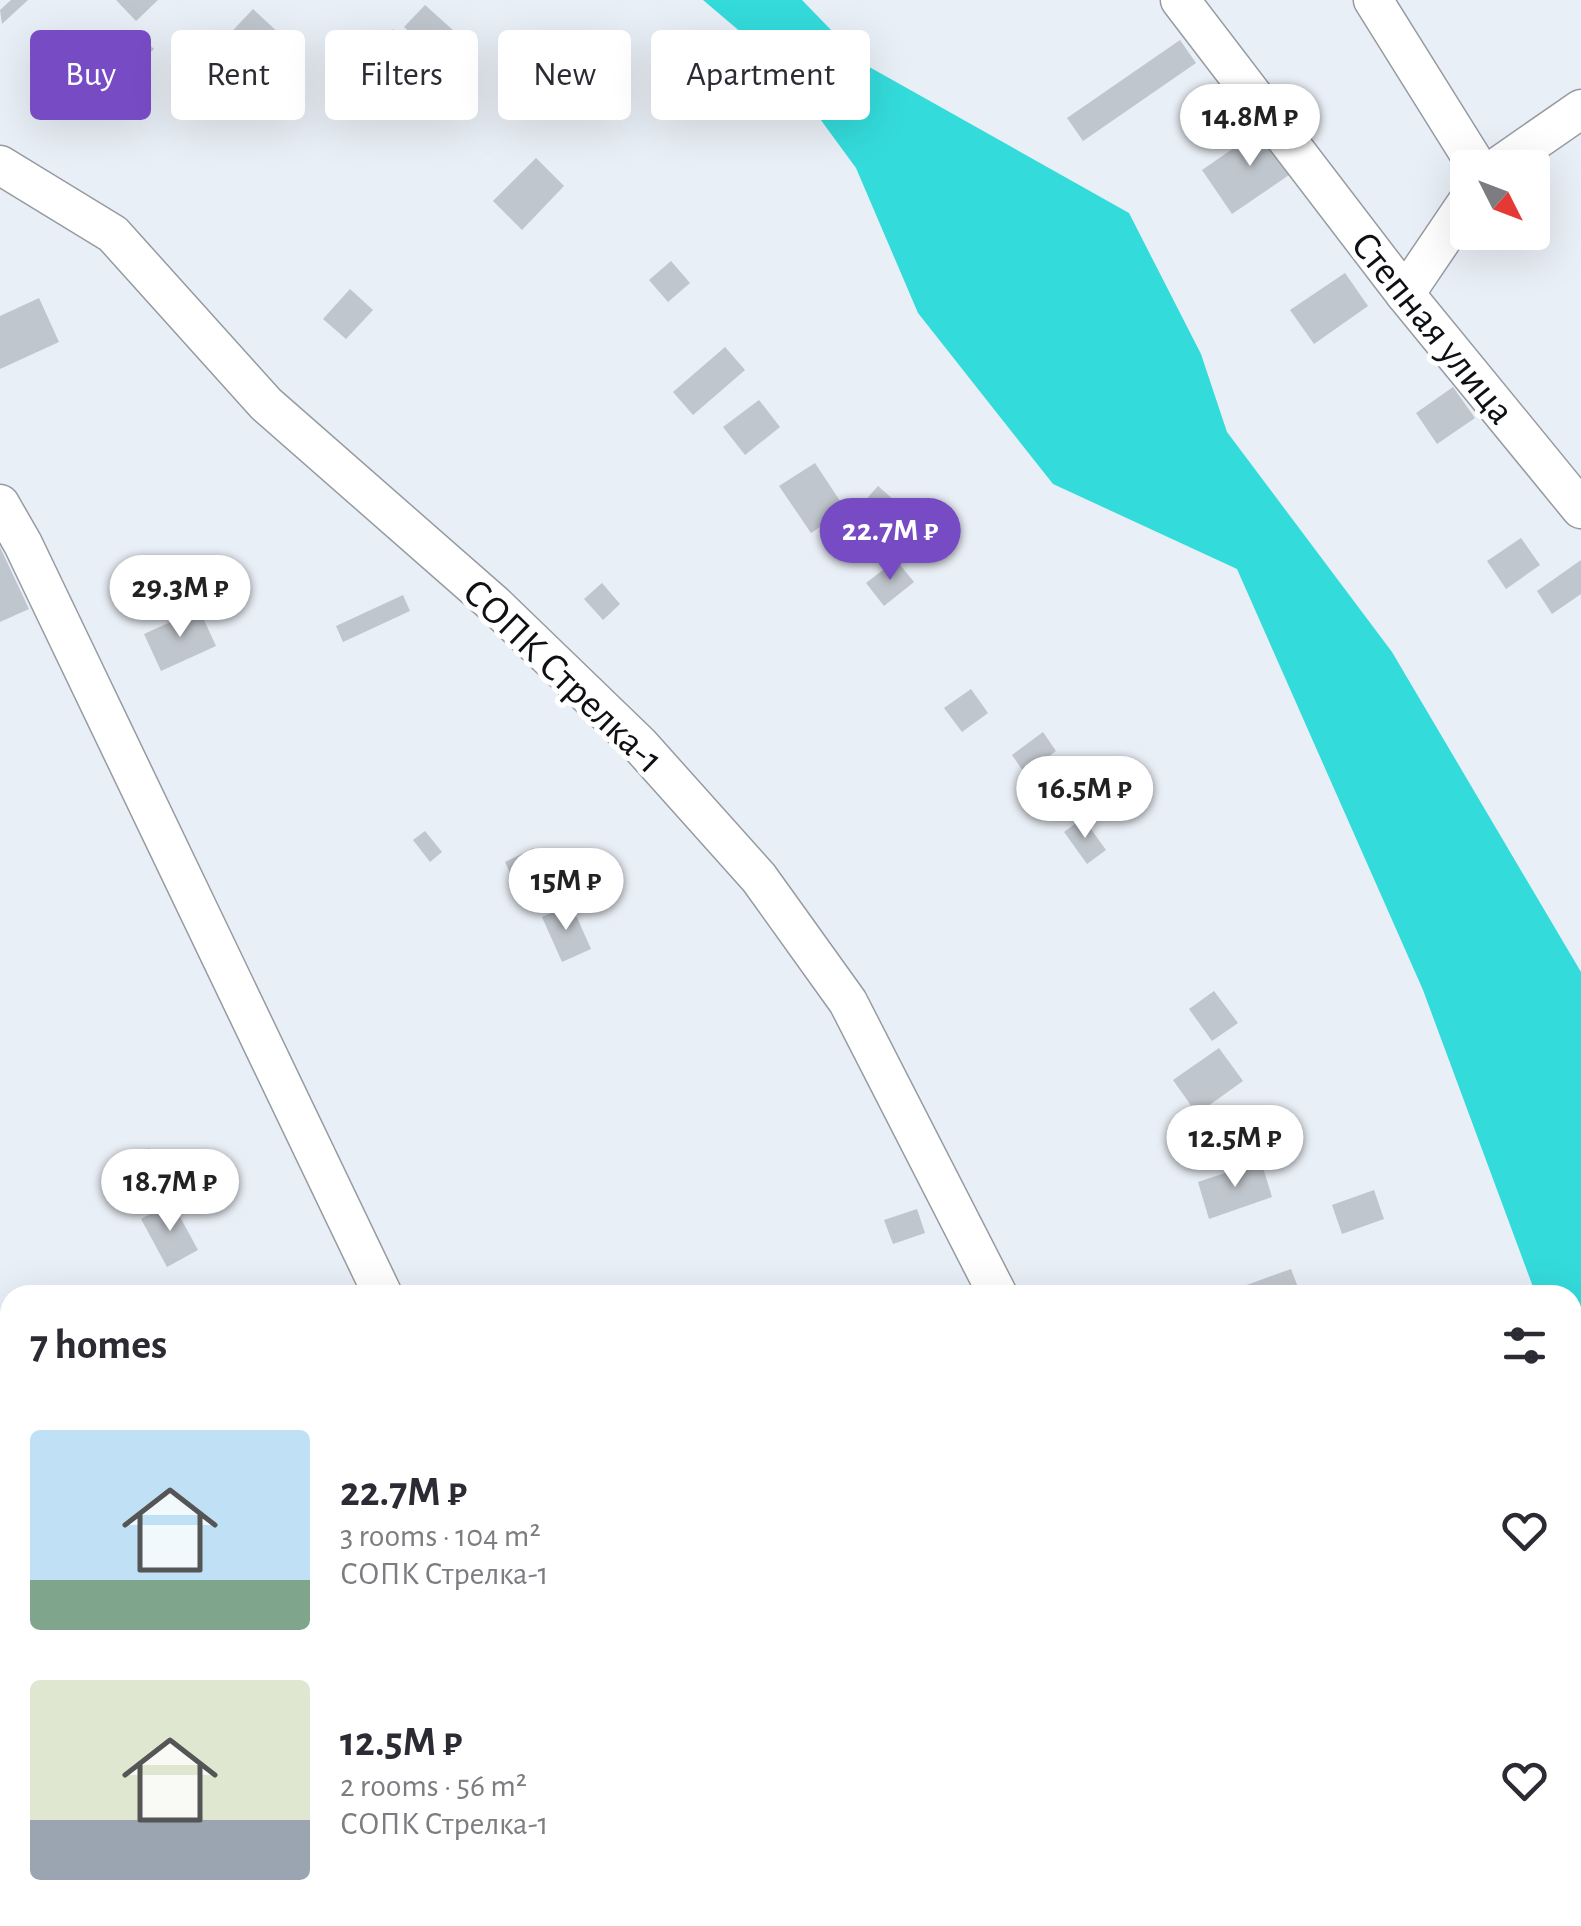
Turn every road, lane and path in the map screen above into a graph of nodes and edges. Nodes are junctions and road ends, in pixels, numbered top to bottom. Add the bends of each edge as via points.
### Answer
1 (1180, 0) edge
2 (1373, 0) edge
3 (1581, 109) edge
4 (1467, 150) edge
5 (1522, 150) edge
6 (0, 165) edge
7 (1450, 227) edge
8 (1405, 294) junction
9 (0, 504) edge
10 (1581, 509) edge
11 (377, 1285) edge
12 (993, 1285) edge

1 - 8 street, Степная улица
2 - 4 street
3 - 5 street
6 - 12 street, СОПК Стрелка-1 via 113,234 266,404 494,604 640,745 746,863 848,1002
7 - 8 street
8 - 10 street, Степная улица
9 - 11 street

